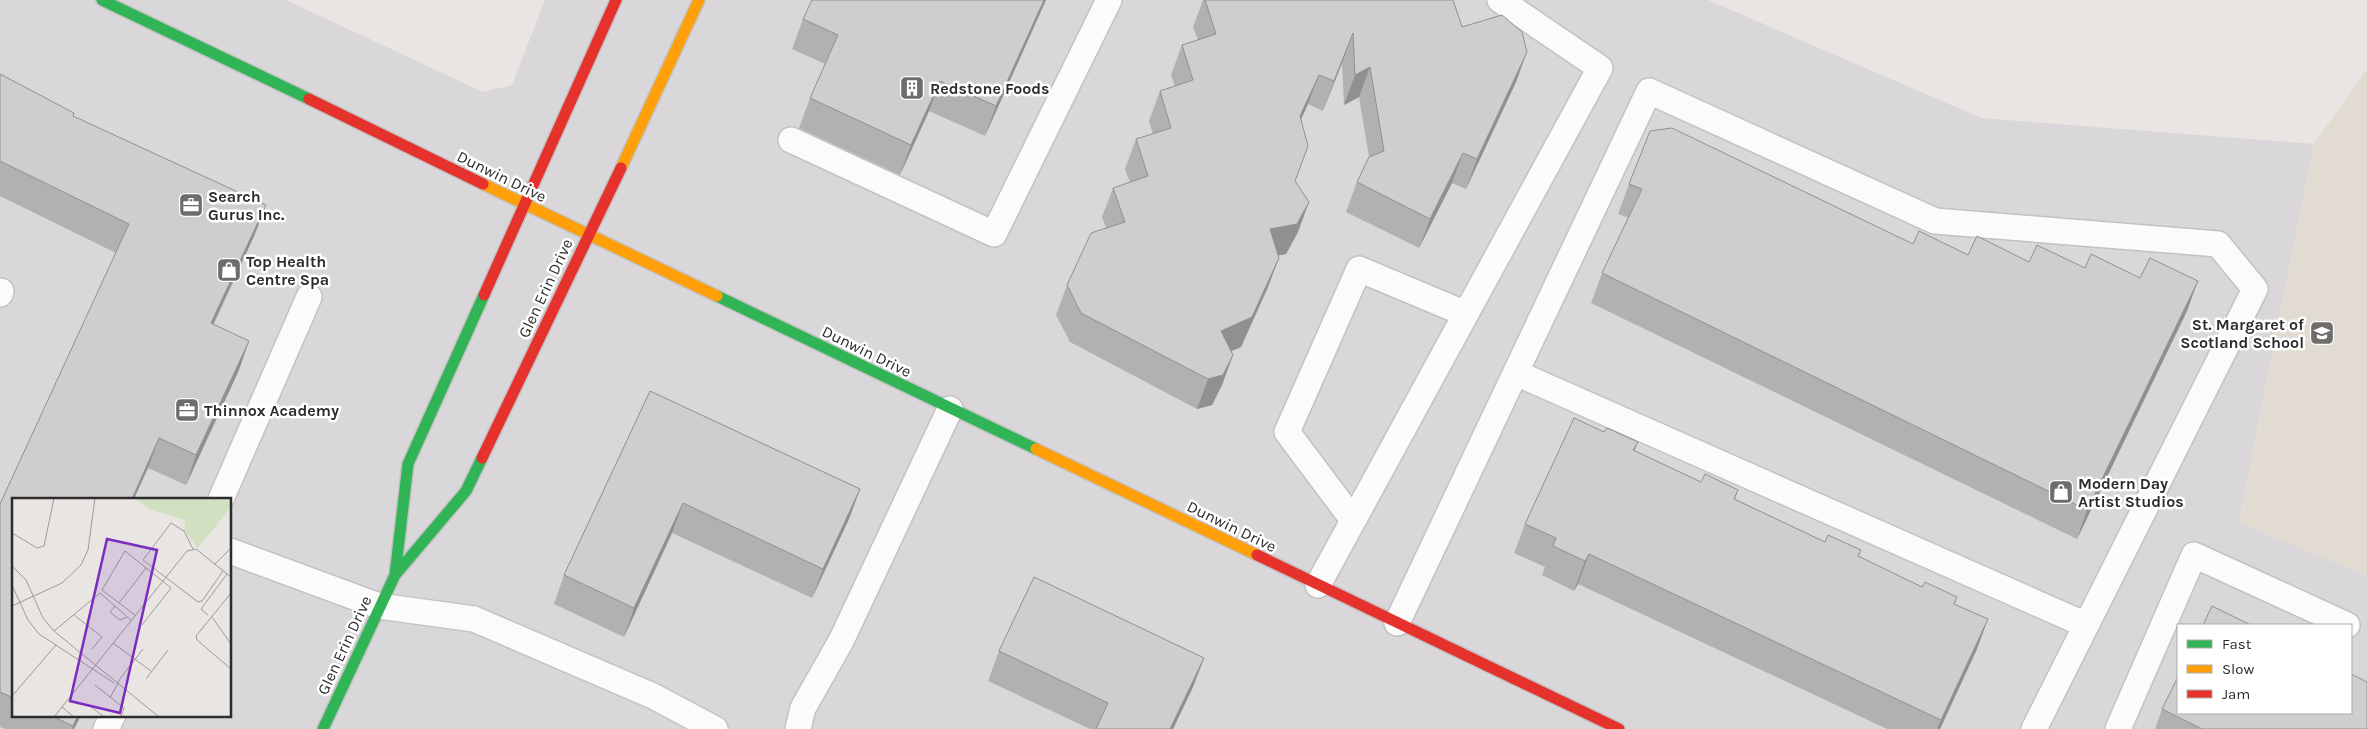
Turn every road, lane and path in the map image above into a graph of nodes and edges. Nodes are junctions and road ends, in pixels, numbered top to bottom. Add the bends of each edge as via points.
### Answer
1 (102, 0) edge
2 (616, 0) edge
3 (698, 0) edge
4 (1109, 0) edge
5 (1500, 0) edge
6 (791, 140) dead end
7 (524, 204) junction
8 (588, 235) junction
9 (309, 297) dead end
10 (1466, 314) junction
11 (1516, 373) junction
12 (950, 409) junction
13 (221, 498) edge
14 (1353, 520) junction
15 (231, 551) edge
16 (395, 575) junction
17 (1318, 585) junction
18 (379, 606) junction
19 (1397, 623) junction
20 (2086, 624) junction
21 (2345, 624) edge
22 (2352, 627) edge
23 (2367, 634) edge
24 (112, 716) edge
25 (106, 729) edge
26 (324, 729) edge
27 (715, 729) edge
28 (798, 729) edge
29 (1619, 729) edge
30 (2034, 729) edge
31 (2118, 729) edge

1 - 7 street, Dunwin Drive
2 - 7 street, Glen Erin Drive
3 - 8 street, Glen Erin Drive
4 - 6 lane via 994,234
5 - 10 lane via 1600,68
7 - 8 street, Dunwin Drive
7 - 16 street, Glen Erin Drive via 408,464
8 - 12 street, Dunwin Drive
8 - 16 street, Glen Erin Drive via 466,491
9 - 13 lane
10 - 14 lane
10 - 14 lane via 1359,269 1287,432
11 - 19 lane
11 - 20 lane
11 - 20 lane via 1649,92 1935,220 2218,244 2255,288
12 - 17 street, Dunwin Drive
12 - 28 lane via 841,641 803,708
14 - 17 lane
15 - 18 lane
16 - 18 street, Glen Erin Drive
17 - 19 street, Dunwin Drive
18 - 26 street, Glen Erin Drive
18 - 27 lane via 474,619 653,696
19 - 29 street, Dunwin Drive
20 - 30 lane
21 - 31 lane via 2194,555
22 - 23 lane
24 - 25 lane

